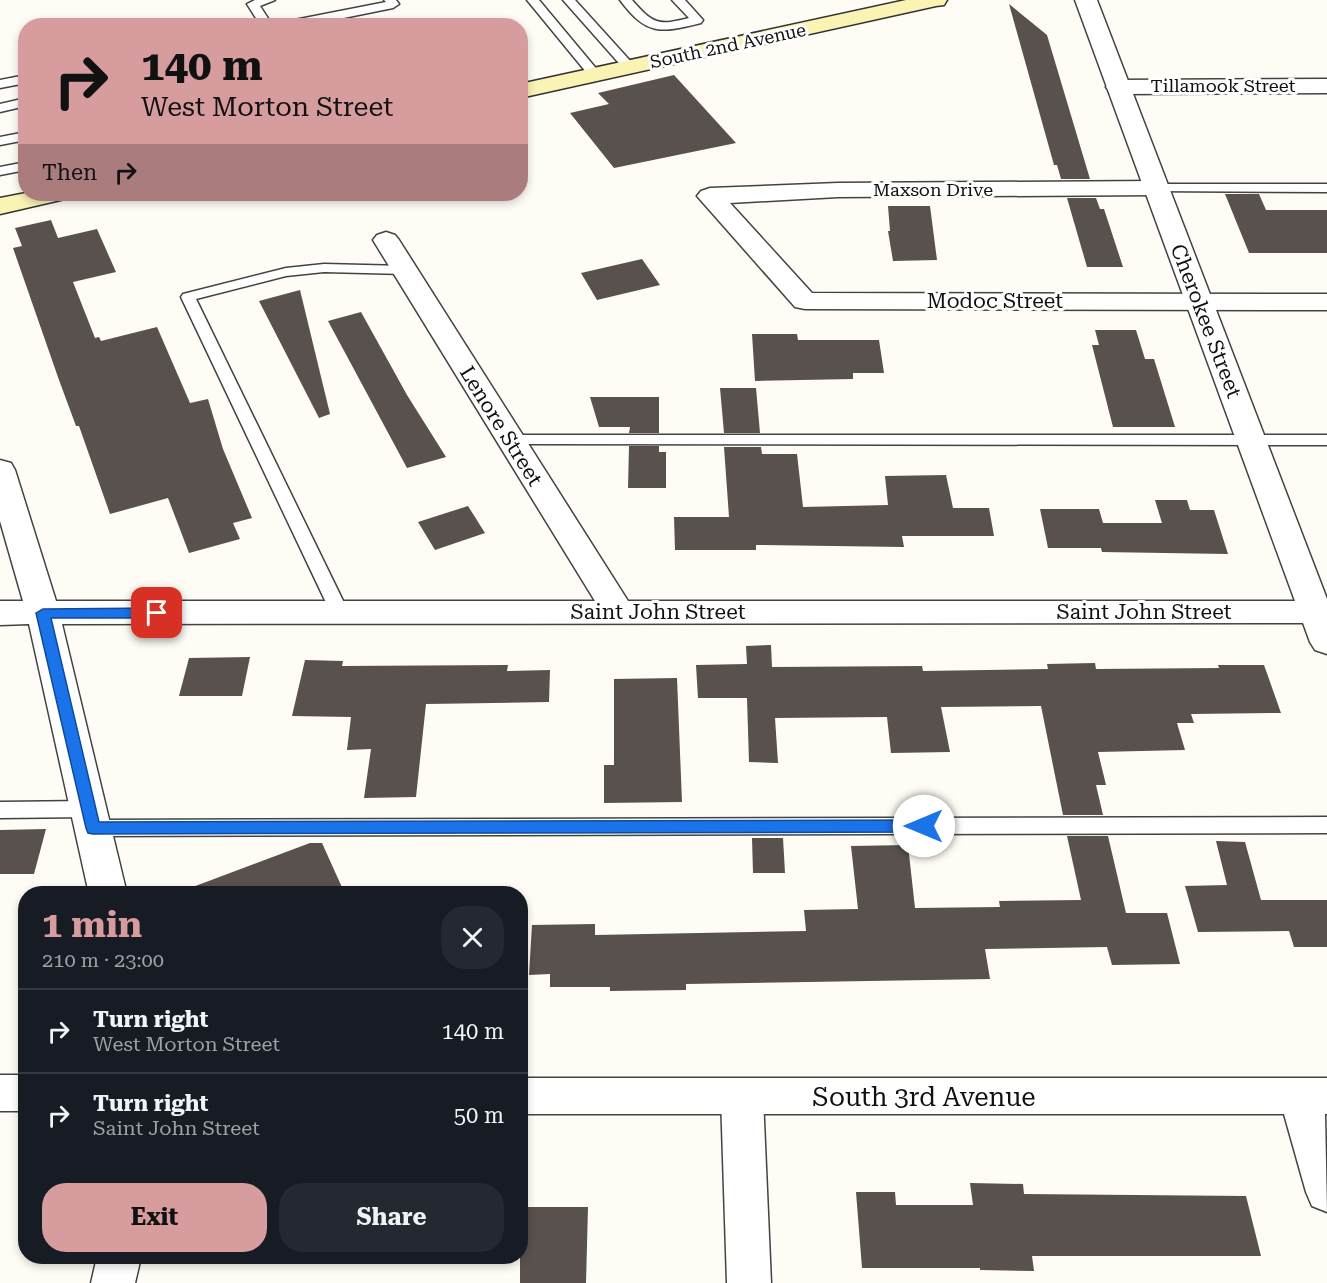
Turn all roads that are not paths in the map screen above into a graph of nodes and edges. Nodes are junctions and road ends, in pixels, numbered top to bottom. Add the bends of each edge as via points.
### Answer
1 (269, 0) edge
2 (390, 0) edge
3 (533, 0) edge
4 (569, 0) edge
5 (626, 0) edge
6 (678, 0) edge
7 (936, 0) edge
8 (1086, 0) edge
9 (262, 18) edge
10 (324, 18) edge
11 (629, 68) junction
12 (595, 75) junction
13 (18, 81) edge
14 (0, 84) edge
15 (1327, 86) edge
16 (1118, 87) junction
17 (528, 89) edge
18 (18, 104) edge
19 (0, 108) edge
20 (18, 138) edge
21 (0, 141) edge
22 (18, 167) edge
23 (0, 171) edge
24 (1156, 188) junction
25 (1327, 188) edge
26 (710, 196) joint
27 (23, 201) edge
28 (0, 206) edge
29 (386, 240) dead end
30 (405, 270) junction
31 (1198, 302) junction
32 (1327, 302) edge
33 (509, 440) junction
34 (1251, 440) junction
35 (1327, 440) edge
36 (0, 470) edge
37 (340, 612) junction
38 (618, 612) junction
39 (1322, 612) edge
40 (0, 613) edge
41 (43, 613) junction
42 (1327, 642) edge
43 (0, 810) edge
44 (91, 819) junction
45 (1327, 825) edge
46 (106, 886) edge
47 (0, 1093) edge
48 (18, 1093) edge
49 (528, 1095) edge
50 (1313, 1096) edge
51 (742, 1097) junction
52 (1327, 1192) edge
53 (117, 1264) edge
54 (113, 1283) edge
55 (750, 1283) edge

1 - 9 lane via 253,4
2 - 10 lane via 393,4
3 - 12 lane
4 - 11 lane
5 - 6 lane via 653,27 698,20
7 - 11 main road, South 2nd Avenue
8 - 16 street, Cherokee Street
11 - 12 main road, South 2nd Avenue
12 - 17 main road, South 2nd Avenue
13 - 14 lane
15 - 16 street, Tillamook Street
16 - 24 street, Cherokee Street
18 - 19 lane
20 - 21 lane
22 - 23 lane
24 - 25 lane
24 - 26 street, Maxson Drive via 838,190
24 - 31 street, Cherokee Street
26 - 31 street, Modoc Street via 805,301
27 - 28 main road
29 - 30 street, Lenore Street
30 - 33 street, Lenore Street
30 - 37 lane via 324,268 286,272 188,297
31 - 32 street, Modoc Street
31 - 34 street, Cherokee Street
33 - 34 lane
33 - 38 street, Lenore Street
34 - 35 lane
34 - 39 street, Cherokee Street
36 - 41 street
37 - 38 street, Saint John Street
37 - 41 street, Saint John Street
38 - 39 street, Saint John Street
39 - 42 street, Cherokee Street
40 - 41 street, Saint John Street
41 - 44 street
43 - 44 lane
44 - 45 lane
44 - 46 street
47 - 48 street
49 - 51 street, South 3rd Avenue
50 - 51 street, South 3rd Avenue
50 - 52 street
51 - 55 street
53 - 54 street

